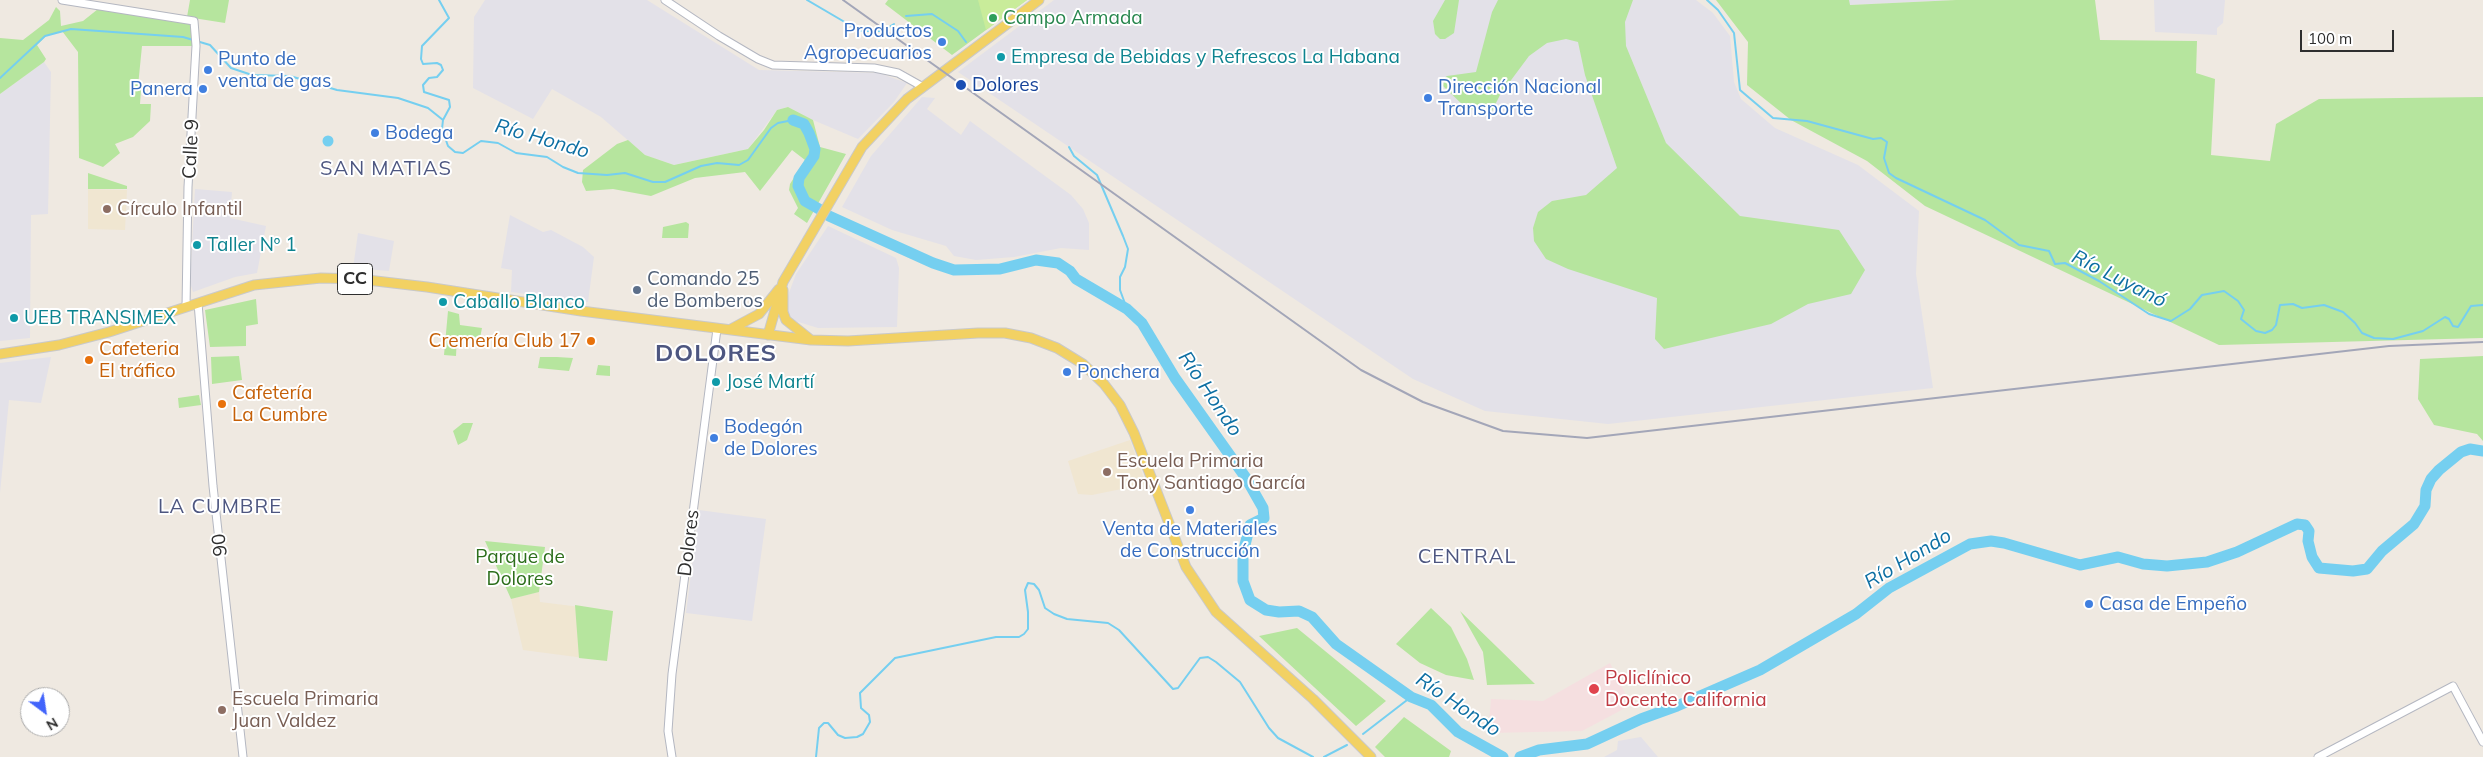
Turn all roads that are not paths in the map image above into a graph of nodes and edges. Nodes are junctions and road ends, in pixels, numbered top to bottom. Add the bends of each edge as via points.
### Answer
1 (62, 0) edge
2 (665, 0) edge
3 (1039, 0) edge
4 (923, 87) junction
5 (783, 282) junction
6 (198, 303) junction
7 (186, 307) junction
8 (717, 329) junction
9 (728, 330) junction
10 (768, 336) junction
11 (811, 340) junction
12 (0, 354) edge
13 (2483, 742) edge
14 (243, 757) edge
15 (672, 757) edge
16 (1371, 757) edge
17 (2318, 757) edge

1 - 7 street, Calle 9 via 194,21 196,46 188,186
2 - 4 street via 758,59 773,64 874,68 898,73
3 - 4 main road
4 - 5 main road via 894,111 862,147
5 - 9 main road via 759,314
5 - 10 main road
5 - 11 main road via 786,320
6 - 7 main road, CC
6 - 8 main road, CC via 263,283 321,278 359,279
6 - 14 street, 90 via 213,486
7 - 12 main road, CC via 75,341
8 - 9 main road, CC
8 - 15 street, Dolores via 672,674 668,731
9 - 10 main road, CC
10 - 11 main road, CC
11 - 16 main road, CC via 1005,333 1047,343 1083,364 1120,405 1186,567 1203,595 1246,641 1346,730
13 - 17 street via 2453,686

